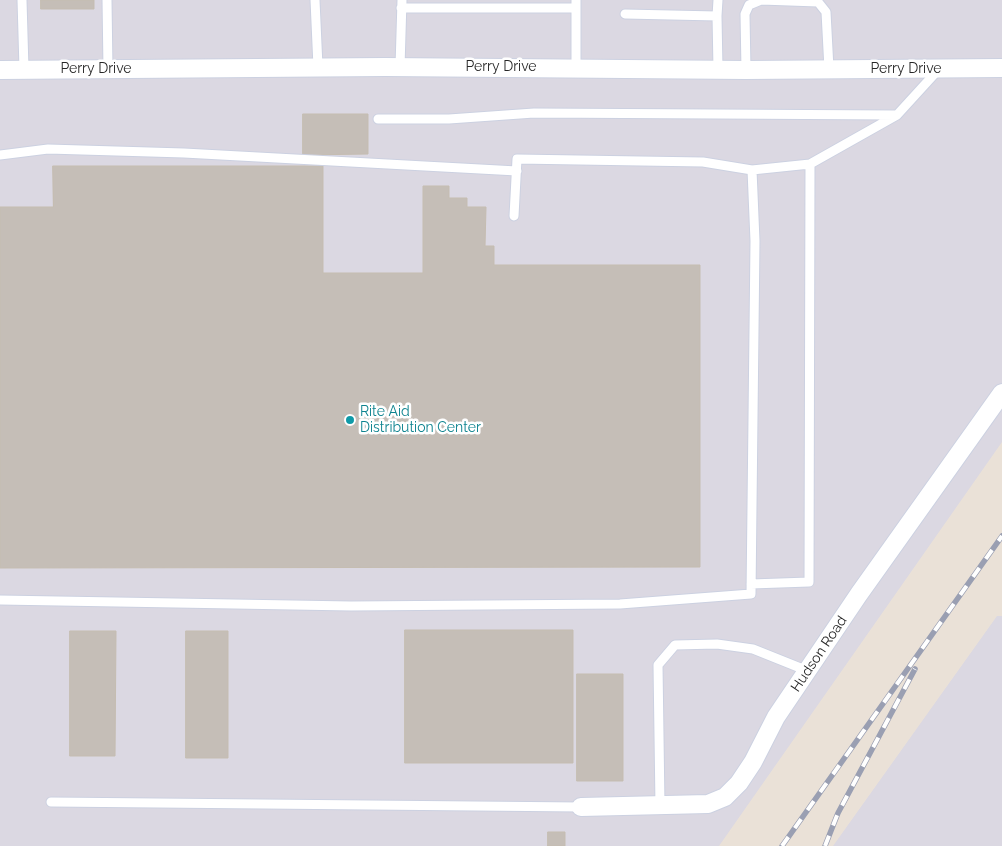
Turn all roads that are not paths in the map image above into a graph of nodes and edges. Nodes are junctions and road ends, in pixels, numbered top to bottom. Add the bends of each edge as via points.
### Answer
1 (22, 0) edge
2 (107, 0) edge
3 (315, 0) edge
4 (718, 0) edge
5 (402, 4) edge
6 (576, 4) edge
7 (625, 14) dead end
8 (717, 16) junction
9 (318, 67) junction
10 (400, 67) junction
11 (576, 68) junction
12 (1002, 68) edge
13 (24, 69) junction
14 (108, 69) junction
15 (718, 69) junction
16 (829, 69) junction
17 (939, 69) junction
18 (0, 70) edge
19 (746, 70) junction
20 (897, 115) junction
21 (378, 119) dead end
22 (0, 155) edge
23 (810, 164) junction
24 (752, 170) junction
25 (517, 171) junction
26 (514, 216) dead end
27 (1002, 393) edge
28 (751, 584) junction
29 (0, 600) edge
30 (808, 671) junction
31 (51, 802) dead end
32 (660, 806) junction
33 (581, 807) joint

1 - 13 lane
2 - 14 lane
3 - 9 lane
4 - 8 lane
5 - 6 lane
5 - 10 lane
6 - 11 lane
7 - 8 lane
8 - 15 lane
9 - 10 street, Perry Drive
9 - 14 street, Perry Drive
10 - 11 street, Perry Drive
11 - 15 street, Perry Drive
12 - 17 street, Perry Drive
13 - 14 street, Perry Drive
13 - 18 street, Perry Drive
15 - 19 street, Perry Drive
16 - 17 street, Perry Drive
16 - 19 street, Perry Drive
16 - 19 lane via 826,12 818,2 761,0 749,5 745,14
17 - 20 lane
20 - 21 lane via 534,113 449,119
20 - 23 lane
22 - 25 lane via 58,149
23 - 24 lane
23 - 28 lane via 809,582
24 - 25 lane via 703,162 517,158
24 - 28 lane
25 - 26 lane
27 - 30 street, Hudson Road
28 - 29 lane via 751,594 620,604 352,606
30 - 32 street, Hudson Road via 776,717 753,762 725,797 708,804
30 - 32 lane via 753,649 717,644 675,645 658,665
31 - 33 lane
32 - 33 street, Hudson Road

